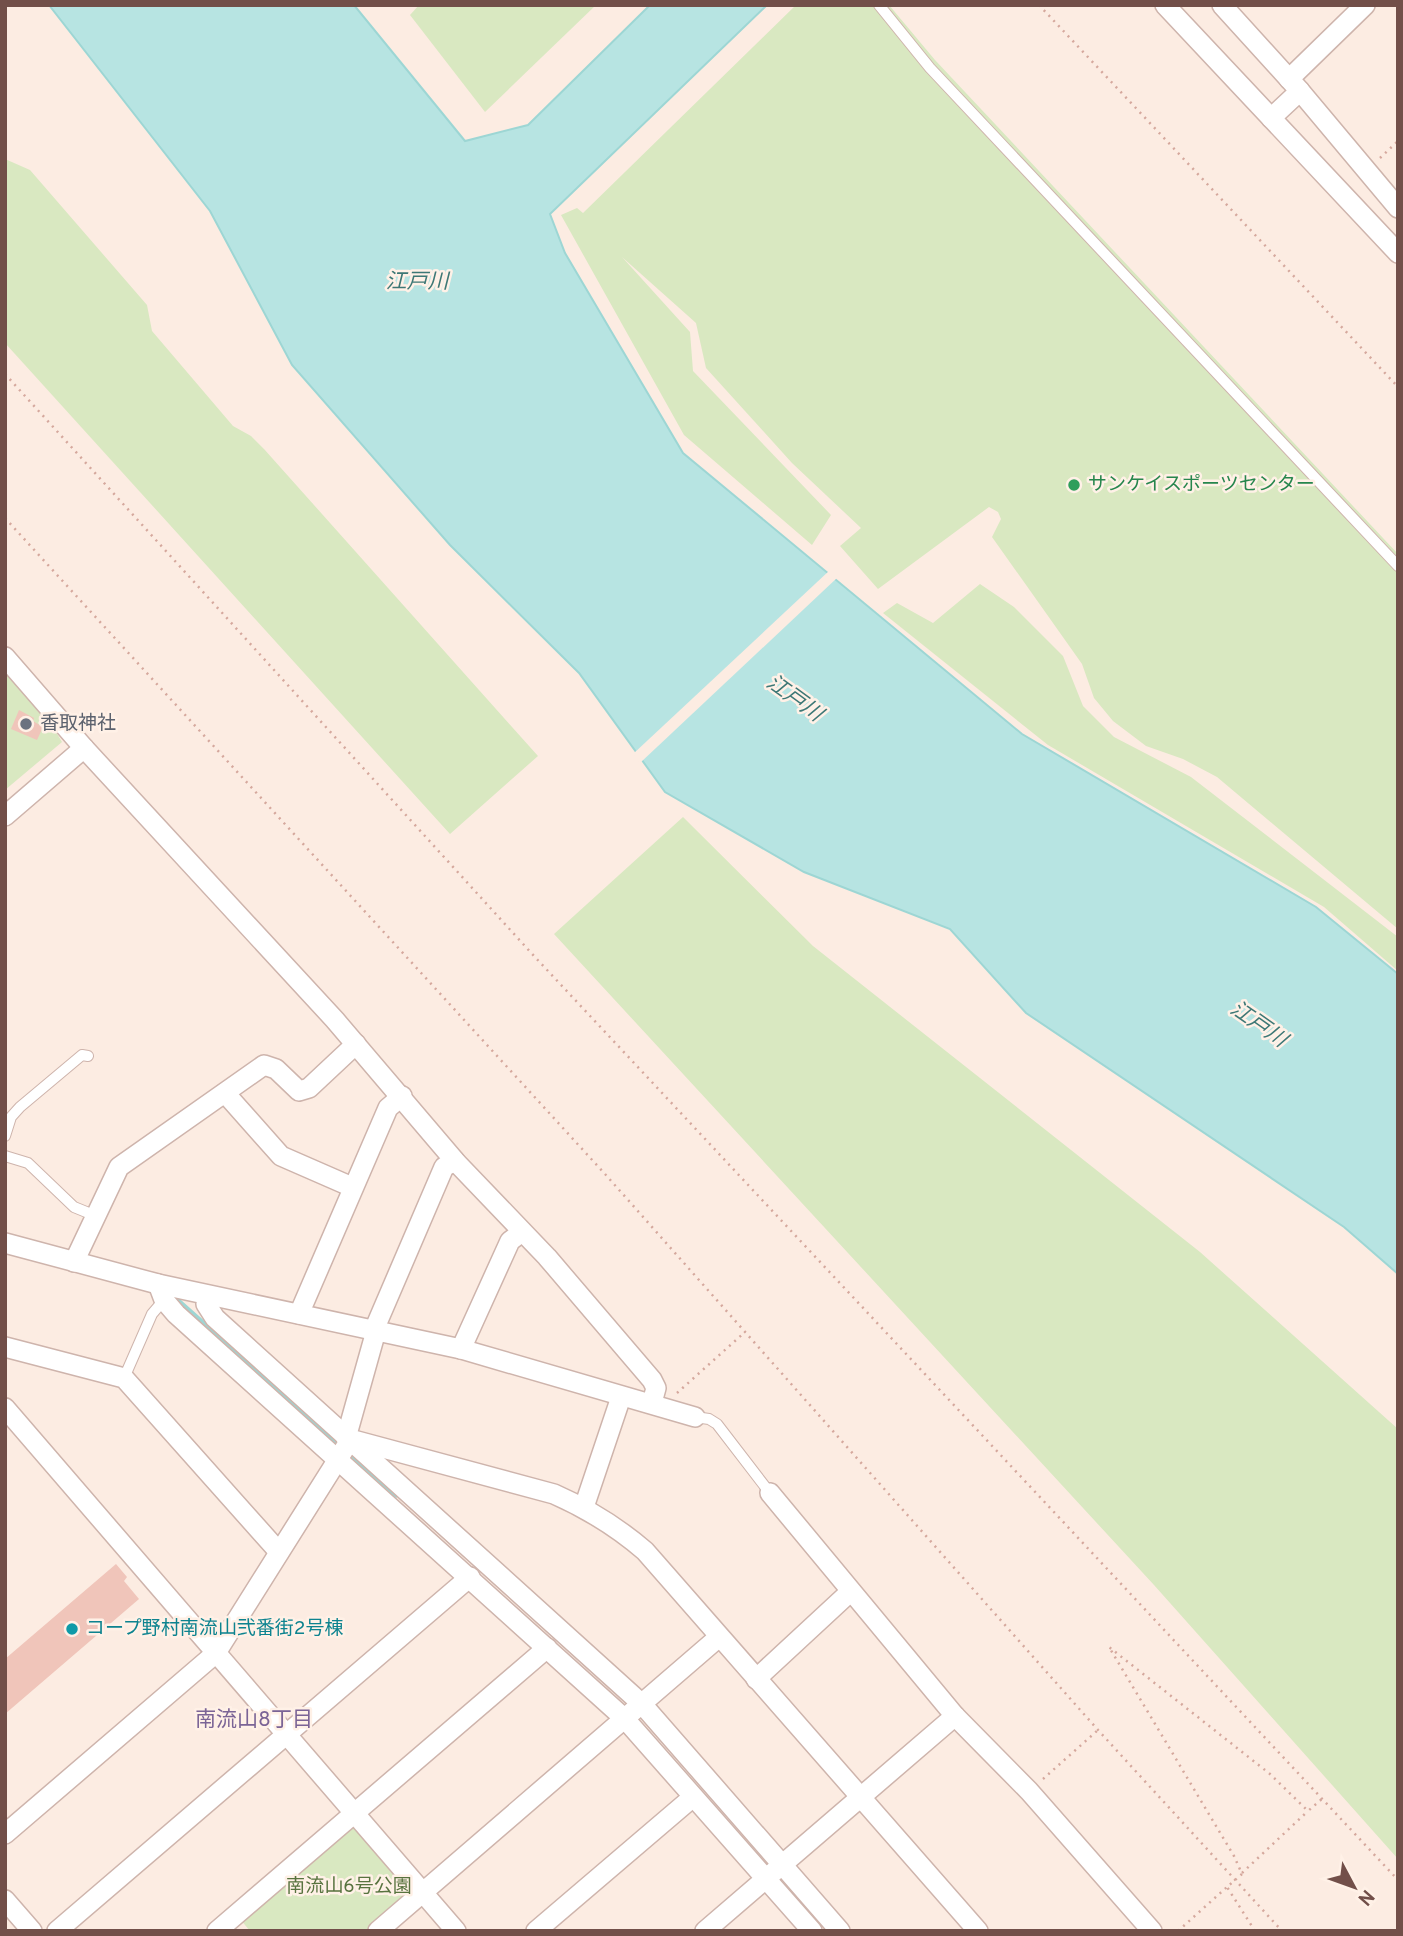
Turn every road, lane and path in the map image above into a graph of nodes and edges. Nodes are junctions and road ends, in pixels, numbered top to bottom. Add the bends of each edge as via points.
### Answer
1 (879, 5) edge
2 (1038, 5) edge
3 (1165, 5) edge
4 (1222, 5) edge
5 (1365, 5) edge
6 (1295, 85) junction
7 (1271, 118) junction
8 (1398, 141) edge
9 (1367, 170) junction
10 (1398, 208) edge
11 (1398, 253) edge
12 (5, 374) edge
13 (1398, 387) edge
14 (5, 518) edge
15 (1398, 566) edge
16 (5, 657) edge
17 (84, 748) junction
18 (5, 816) edge
19 (356, 1044) junction
20 (88, 1056) dead end
21 (225, 1093) junction
22 (402, 1096) junction
23 (5, 1136) edge
24 (5, 1156) edge
25 (455, 1161) junction
26 (352, 1187) junction
27 (96, 1216) junction
28 (522, 1232) junction
29 (5, 1243) edge
30 (74, 1262) junction
31 (161, 1292) junction
32 (208, 1296) junction
33 (299, 1314) junction
34 (375, 1330) junction
35 (745, 1332) junction
36 (5, 1347) edge
37 (461, 1349) junction
38 (124, 1378) junction
39 (621, 1397) junction
40 (660, 1406) junction
41 (6, 1411) edge
42 (695, 1417) joint
43 (344, 1446) junction
44 (770, 1493) joint
45 (584, 1507) junction
46 (279, 1552) junction
47 (470, 1577) junction
48 (850, 1592) junction
49 (719, 1637) junction
50 (547, 1648) junction
51 (216, 1653) junction
52 (756, 1679) junction
53 (642, 1704) junction
54 (955, 1716) junction
55 (625, 1718) junction
56 (1098, 1730) junction
57 (287, 1734) junction
58 (1029, 1791) junction
59 (693, 1797) junction
60 (1323, 1797) junction
61 (861, 1798) junction
62 (1308, 1811) junction
63 (355, 1814) junction
64 (5, 1834) edge
65 (782, 1865) junction
66 (1241, 1874) junction
67 (765, 1879) junction
68 (1235, 1880) junction
69 (1398, 1880) edge
70 (1227, 1887) junction
71 (423, 1892) junction
72 (5, 1900) edge
73 (227, 1928) edge
74 (32, 1931) edge
75 (57, 1931) edge
76 (378, 1931) edge
77 (456, 1931) edge
78 (537, 1931) edge
79 (705, 1931) edge
80 (812, 1931) edge
81 (840, 1931) edge
82 (978, 1931) edge
83 (1152, 1931) edge
84 (1178, 1931) edge
85 (1255, 1931) edge
86 (1282, 1931) edge

1 - 15 lane via 929,68
2 - 13 path
3 - 7 street
4 - 6 street
5 - 6 street
6 - 7 street
6 - 9 street
7 - 11 street
8 - 9 path
9 - 10 street
12 - 60 path via 534,956
14 - 35 path
16 - 17 street
17 - 18 street
17 - 19 street
19 - 21 street via 309,1088 299,1091 276,1069 264,1065
19 - 22 street
20 - 23 lane via 82,1055 20,1107
21 - 26 street via 281,1156
21 - 27 street via 119,1167
22 - 25 street
22 - 26 street via 388,1108
24 - 27 lane via 27,1163 74,1208
25 - 28 street
25 - 34 street via 444,1167
26 - 33 street
27 - 30 street
28 - 37 street via 510,1241
28 - 40 street via 652,1380
29 - 30 street
30 - 31 street
31 - 32 street
31 - 38 lane
31 - 43 street via 176,1314
32 - 33 street
32 - 43 street via 206,1304 215,1318
33 - 34 street
34 - 37 street
34 - 43 street
35 - 40 path
35 - 56 path
36 - 38 street
37 - 39 street
38 - 46 street
39 - 40 street
39 - 45 street
40 - 42 street
41 - 51 street
42 - 44 lane via 717,1424
43 - 45 street via 494,1476
43 - 46 street
43 - 47 street
43 - 53 street
44 - 48 street
45 - 49 street via 645,1551
46 - 51 street
47 - 50 street
47 - 57 street
48 - 52 street
48 - 54 street
49 - 52 street
49 - 53 street
50 - 55 street
50 - 63 street
51 - 57 street
51 - 64 street
52 - 61 street
53 - 55 street
53 - 65 street
54 - 58 street
54 - 61 street
55 - 59 street
55 - 71 street
56 - 58 path
56 - 68 path
57 - 63 street
57 - 75 street
58 - 83 street
59 - 67 street
59 - 78 street
60 - 62 path
60 - 69 path
61 - 65 street
61 - 82 street
62 - 66 path
62 - 66 path via 1270,1774 1109,1647
63 - 71 street
63 - 73 street
65 - 67 street
65 - 81 street
66 - 68 path
67 - 79 street
67 - 80 street
68 - 70 path
68 - 86 path
70 - 84 path
70 - 85 path
71 - 76 street
71 - 77 street
72 - 74 street

